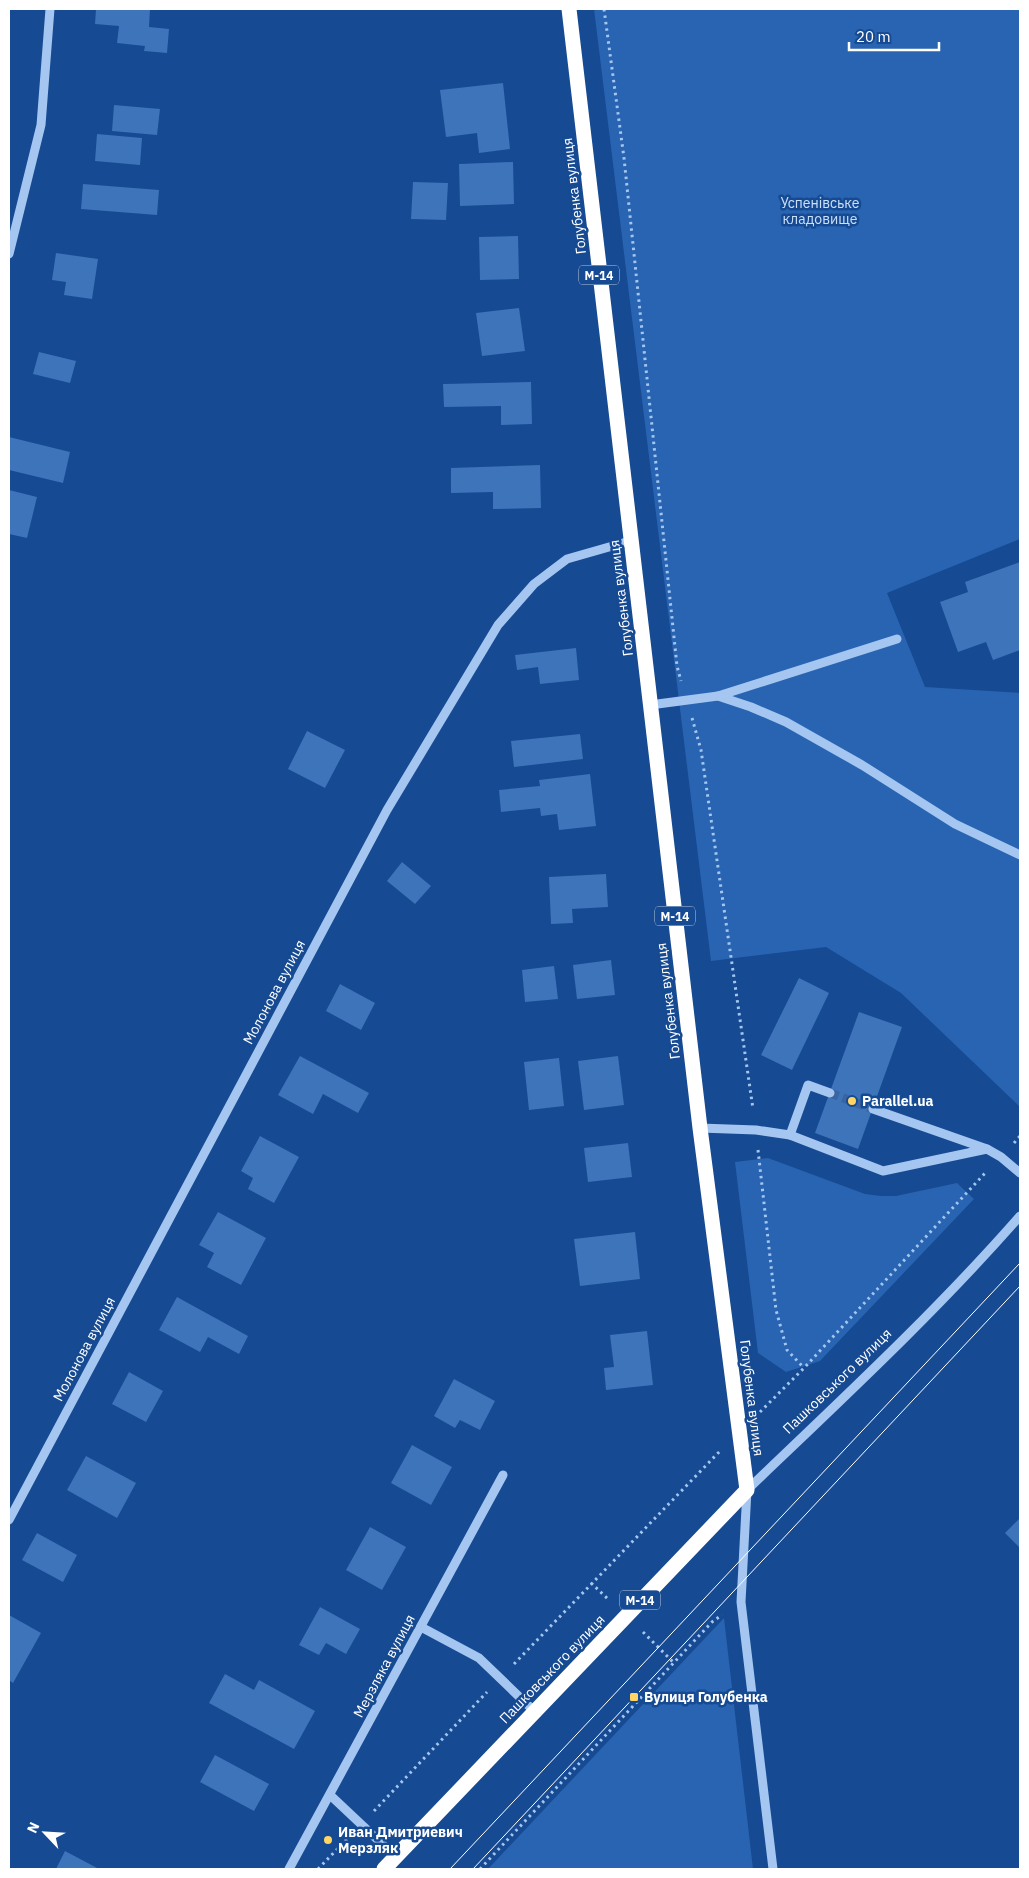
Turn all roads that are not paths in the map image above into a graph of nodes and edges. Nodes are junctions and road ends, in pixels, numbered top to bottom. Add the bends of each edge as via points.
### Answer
1 (50, 9) edge
2 (569, 9) edge
3 (9, 254) edge
4 (630, 541) junction
5 (897, 639) dead end
6 (718, 696) junction
7 (650, 705) junction
8 (1020, 854) edge
9 (830, 1093) tunnel mouth
10 (873, 1109) tunnel mouth
11 (700, 1128) junction
12 (790, 1135) junction
13 (986, 1149) junction
14 (1020, 1172) edge
15 (1020, 1216) edge
16 (503, 1475) dead end
17 (747, 1490) junction
18 (9, 1520) edge
19 (421, 1627) junction
20 (534, 1711) junction
21 (330, 1795) junction
22 (396, 1857) junction
23 (290, 1869) edge
24 (384, 1869) edge
25 (773, 1869) edge

1 - 3 street via 41,125
2 - 4 highway, Голубенка вулиця / М-14
4 - 7 highway, Голубенка вулиця / М-14
4 - 18 street, Молонова вулиця via 568,559 534,584 498,625 387,810
5 - 6 street
6 - 7 street
6 - 8 street via 786,722 955,824
7 - 11 highway, Голубенка вулиця / М-14
9 - 12 street via 808,1085
10 - 13 street
11 - 12 street
11 - 17 highway, Голубенка вулиця / М-14
12 - 13 street via 883,1171
13 - 14 street via 1001,1156
15 - 17 street, Пашковського вулиця via 971,1272
16 - 19 street, Мерзляка вулиця
17 - 20 highway, Пашковського вулиця / М-14
17 - 25 street, Голубенка вулиця via 741,1602
19 - 20 street via 479,1658
19 - 21 street, Мерзляка вулиця
20 - 22 highway, Пашковського вулиця / М-14
21 - 22 street
21 - 23 street, Мерзляка вулиця
22 - 24 highway, Пашковського вулиця / М-14

